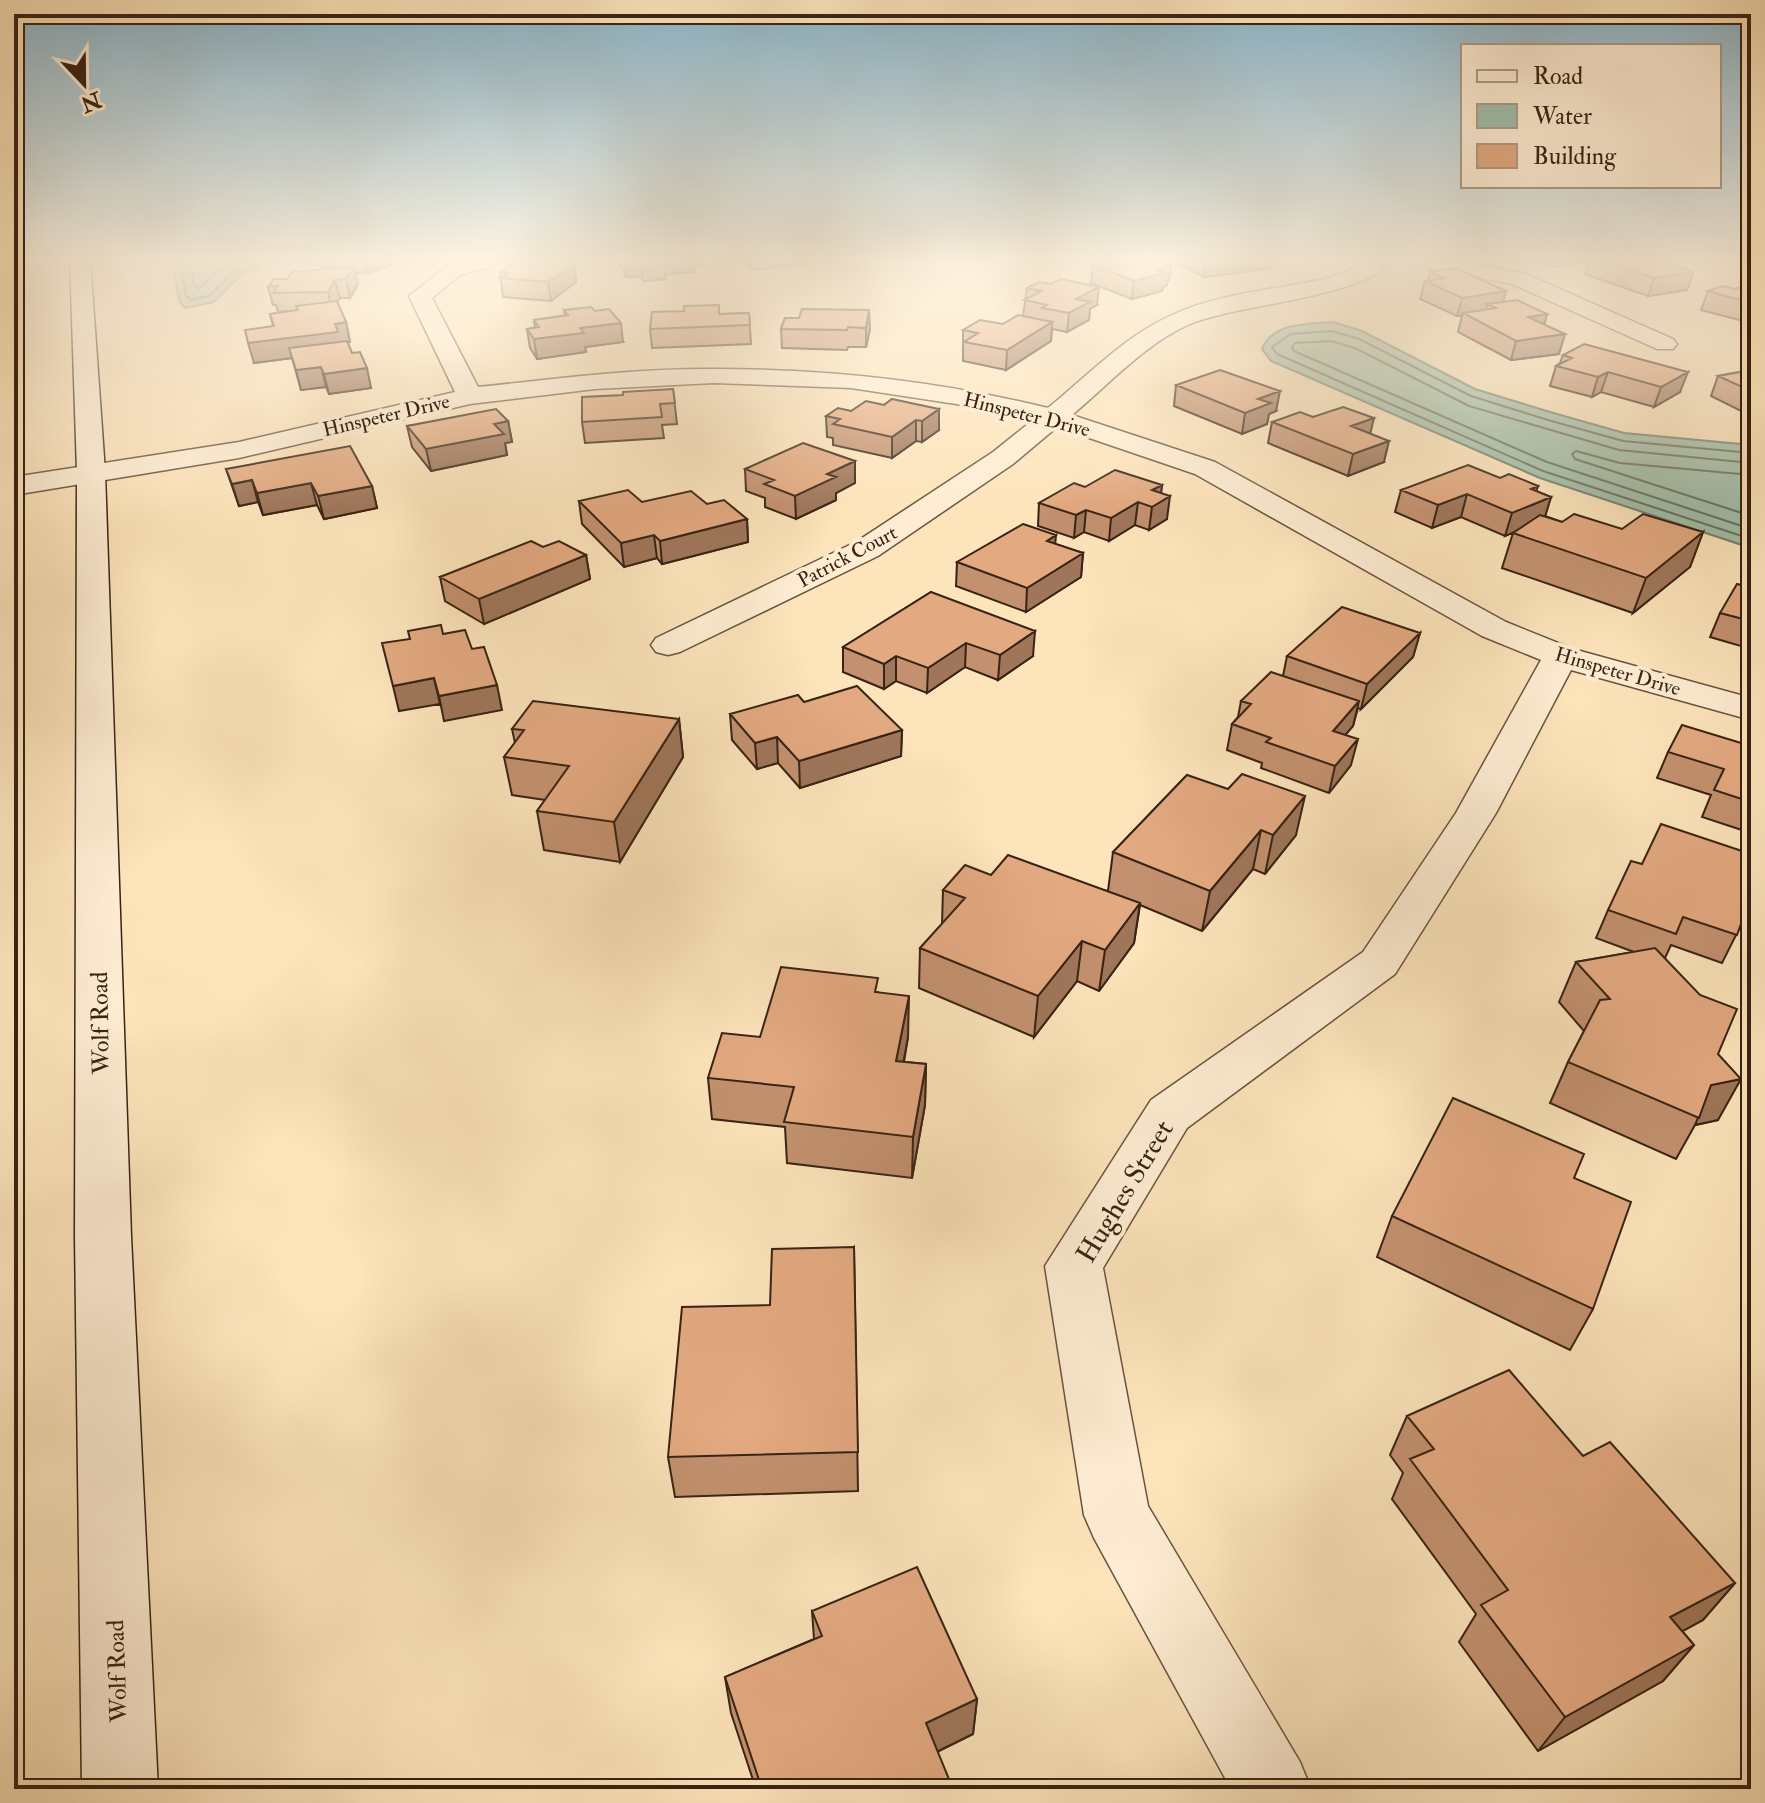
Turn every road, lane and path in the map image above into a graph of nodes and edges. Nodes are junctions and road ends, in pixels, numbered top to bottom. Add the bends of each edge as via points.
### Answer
1 (84, 342) edge
2 (443, 342) edge
3 (1144, 342) edge
4 (1661, 342) edge
5 (1665, 344) dead end
6 (470, 396) junction
7 (1053, 417) junction
8 (91, 472) junction
9 (14, 486) edge
10 (668, 645) dead end
11 (1561, 656) junction
12 (1751, 709) edge
13 (120, 1789) edge
14 (1273, 1789) edge

1 - 8 street, Wolf Road
2 - 6 street
3 - 7 street, Patrick Court
4 - 5 street
6 - 7 street, Hinspeter Drive via 714,376 836,380 989,401
6 - 8 street, Hinspeter Drive via 239,450
7 - 10 street, Patrick Court via 1003,458 867,549
7 - 11 street, Hinspeter Drive via 1205,468 1494,629
8 - 9 street, Hinspeter Drive
8 - 13 street, Wolf Road via 103,1236
11 - 12 street, Hinspeter Drive
11 - 14 street, Hughes Street via 1476,813 1379,963 1169,1114 1074,1266 1117,1515

